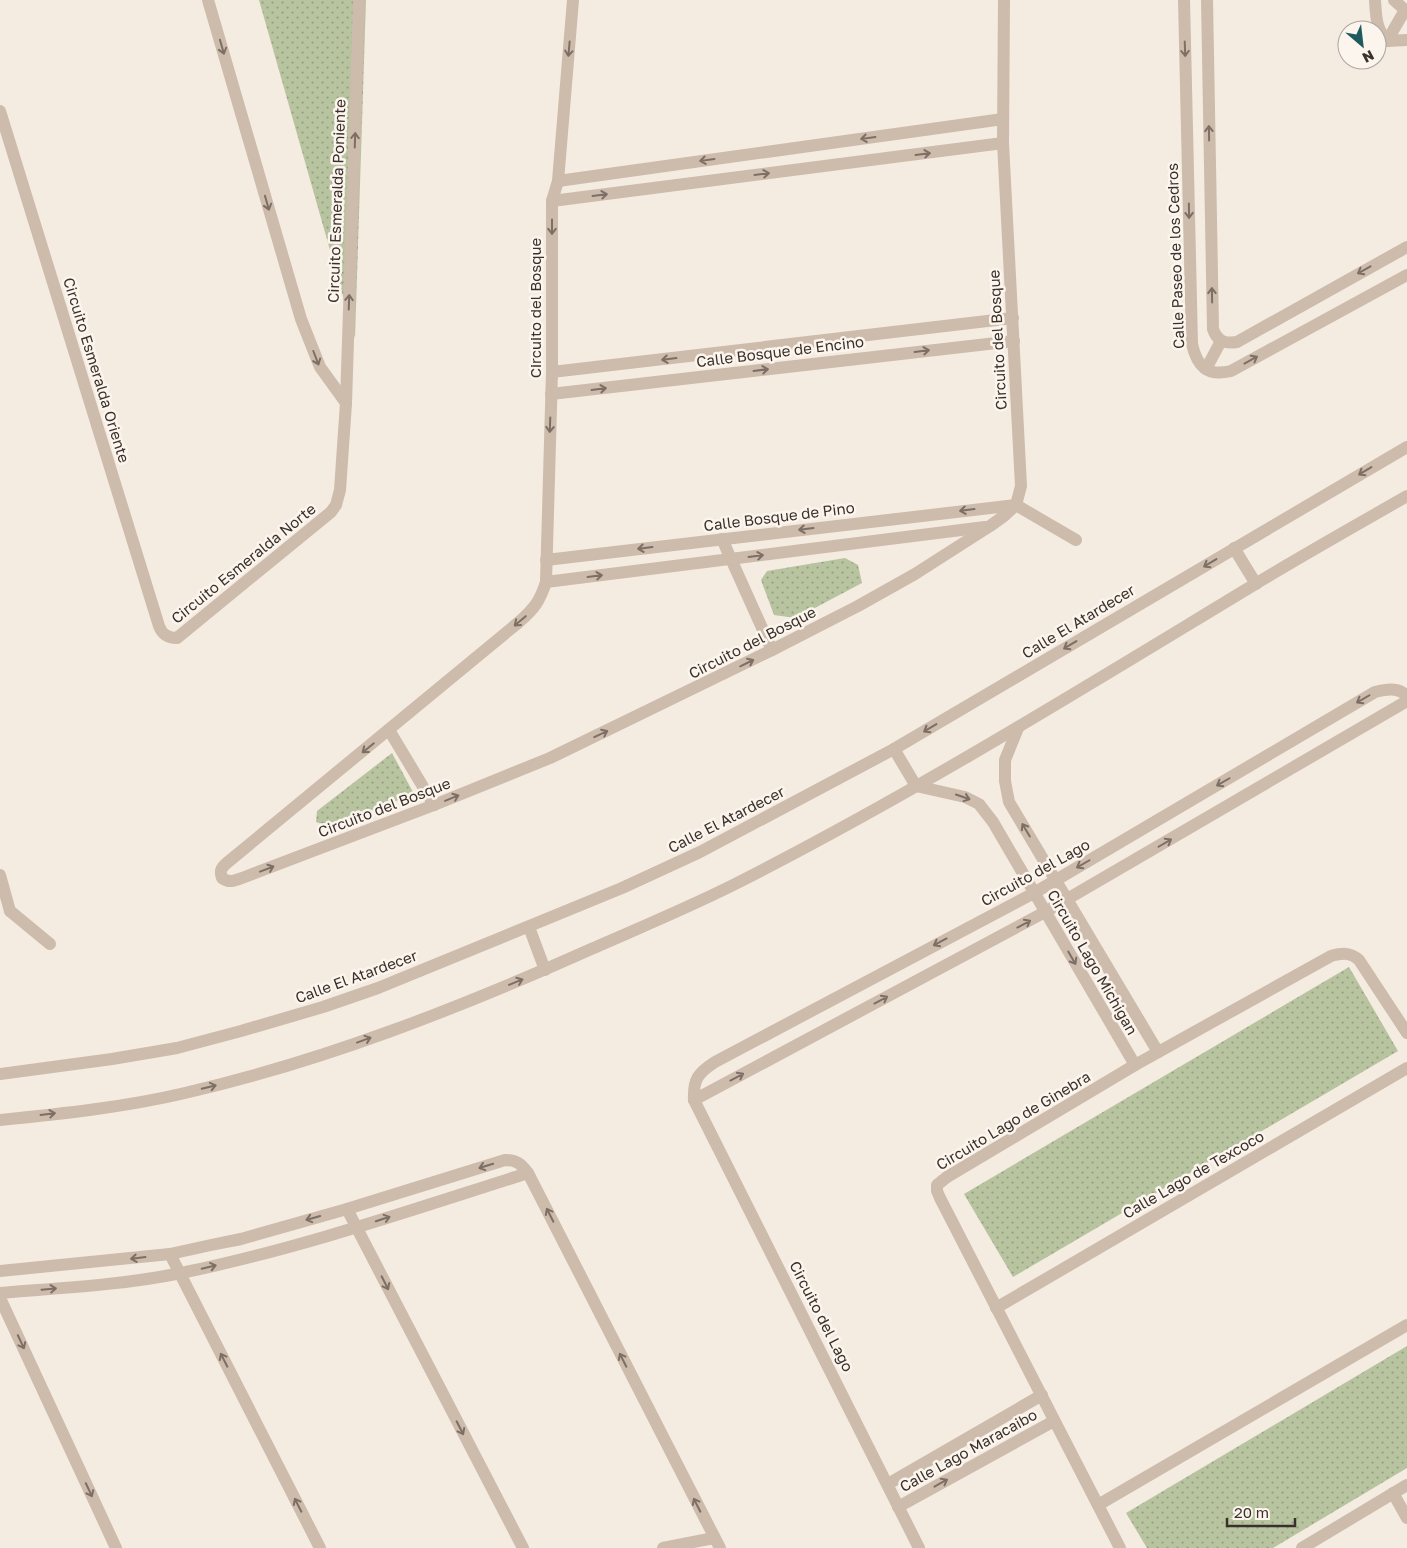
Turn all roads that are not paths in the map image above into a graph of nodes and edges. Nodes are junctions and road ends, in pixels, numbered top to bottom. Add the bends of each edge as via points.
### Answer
1 (208, 0) edge
2 (360, 0) edge
3 (573, 0) edge
4 (1004, 0) edge
5 (1184, 0) edge
6 (1207, 0) edge
7 (1375, 0) edge
8 (1394, 0) edge
9 (1406, 10) edge
10 (1376, 20) edge
11 (1407, 40) edge
12 (1387, 42) joint
13 (1186, 81) junction
14 (1208, 81) junction
15 (0, 111) edge
16 (1003, 119) junction
17 (1003, 144) junction
18 (784, 149) junction
19 (786, 171) junction
20 (558, 181) junction
21 (552, 201) junction
22 (1407, 246) edge
23 (1407, 275) edge
24 (1012, 318) junction
25 (1014, 341) junction
26 (1221, 341) junction
27 (787, 345) junction
28 (790, 367) junction
29 (1206, 369) junction
30 (552, 372) junction
31 (551, 394) junction
32 (346, 403) junction
33 (1407, 446) edge
34 (1407, 496) edge
35 (336, 505) joint
36 (1016, 505) junction
37 (990, 526) junction
38 (722, 539) junction
39 (1076, 540) dead end
40 (1234, 548) junction
41 (732, 559) junction
42 (546, 560) junction
43 (546, 582) junction
44 (1256, 584) junction
45 (166, 636) joint
46 (772, 650) junction
47 (1407, 696) edge
48 (1407, 701) edge
49 (1018, 728) junction
50 (389, 730) junction
51 (894, 749) junction
52 (916, 786) junction
53 (434, 805) junction
54 (0, 875) edge
55 (1056, 880) junction
56 (1034, 893) junction
57 (1067, 900) junction
58 (5, 912) edge
59 (1045, 912) junction
60 (529, 927) junction
61 (50, 944) dead end
62 (545, 970) junction
63 (1407, 1033) edge
64 (1158, 1052) junction
65 (1135, 1065) junction
66 (1407, 1068) edge
67 (0, 1074) edge
68 (694, 1100) junction
69 (0, 1120) edge
70 (528, 1173) junction
71 (347, 1209) junction
72 (356, 1227) junction
73 (170, 1254) junction
74 (0, 1271) edge
75 (180, 1274) junction
76 (0, 1294) edge
77 (0, 1298) edge
78 (996, 1308) junction
79 (1407, 1325) edge
80 (1042, 1395) junction
81 (1054, 1421) junction
82 (888, 1484) junction
83 (1407, 1485) edge
84 (1393, 1493) junction
85 (1098, 1505) junction
86 (898, 1507) junction
87 (1407, 1518) edge
88 (717, 1543) edge
89 (116, 1548) edge
90 (320, 1548) edge
91 (523, 1548) edge
92 (663, 1548) edge
93 (919, 1548) edge
94 (1120, 1548) edge
95 (1302, 1548) edge

1 -> 32 street via 301,319 320,367
32 -> 2 street, Circuito Esmeralda Poniente
3 -> 20 street, Circuito del Bosque
4 - 16 street, Circuito del Bosque
5 -> 13 street, Calle Paseo de los Cedros
6 - 14 street
7 - 10 street
8 - 9 street
9 - 12 street
11 - 12 street
13 - 14 street
13 -> 29 street, Calle Paseo de los Cedros via 1192,344 1194,355
26 -> 14 street via 1213,329
15 - 45 street, Circuito Esmeralda Oriente via 159,626
16 - 17 street, Circuito del Bosque
16 -> 18 street
19 -> 17 street
17 - 24 street, Circuito del Bosque
18 - 19 street
18 -> 20 street
21 -> 19 street
20 - 21 street, Circuito del Bosque
21 -> 30 street, Circuito del Bosque
22 -> 26 street via 1237,342
29 -> 23 street via 1222,373 1231,370
24 - 25 street, Circuito del Bosque
24 - 27 street, Calle Bosque de Encino
28 -> 25 street, Calle Bosque de Encino
25 - 36 street, Circuito del Bosque via 1021,486
26 - 29 street
27 - 28 street
27 -> 30 street, Calle Bosque de Encino
31 -> 28 street, Calle Bosque de Encino
30 - 31 street, Circuito del Bosque
31 -> 42 street, Circuito del Bosque
32 - 35 street, Circuito Esmeralda Poniente via 340,490
33 -> 40 street, Calle El Atardecer
34 - 44 street
35 - 45 street, Circuito Esmeralda Norte via 176,638
36 - 37 street, Circuito del Bosque
36 -> 38 street, Calle Bosque de Pino
36 - 39 street
41 -> 37 street
37 - 46 street, Circuito del Bosque via 915,574
38 - 41 street
38 -> 42 street, Calle Bosque de Pino
40 - 44 street
40 -> 51 street, Calle El Atardecer
43 -> 41 street
41 - 46 street
42 - 43 street, Circuito del Bosque
43 -> 50 street, Circuito del Bosque via 533,610
44 - 49 street
53 -> 46 street, Circuito del Bosque via 550,758
47 -> 55 street, Circuito del Lago via 1393,689 1375,692
57 -> 48 street
49 - 52 street
55 -> 49 street, Circuito Lago Michigan via 1010,802 1005,760
50 - 53 street
50 -> 53 street, Circuito del Bosque via 228,862 220,873 222,878 234,881
51 - 52 street
51 - 60 street, Calle El Atardecer via 700,852
52 -> 56 street, Circuito Lago Michigan via 965,796 979,804
52 - 62 street via 741,882
54 - 58 street
55 - 56 street, Circuito del Lago
55 - 57 street, Circuito Lago Michigan
56 - 59 street, Circuito Lago Michigan
56 -> 68 street, Circuito del Lago via 715,1062 698,1077
57 - 59 street
57 - 64 street, Circuito Lago Michigan
58 - 61 street
59 -> 65 street, Circuito Lago Michigan
68 -> 59 street
60 - 62 street
60 - 67 street, Calle El Atardecer via 378,988 241,1031 177,1048
69 -> 62 street via 154,1099 256,1075 426,1018
63 - 64 street, Circuito Lago de Ginebra via 1359,960 1348,953 1340,953
64 - 65 street, Circuito Lago de Ginebra
65 - 78 street, Circuito Lago de Ginebra via 937,1186 940,1198
66 - 78 street, Calle Lago de Texcoco
68 - 82 street, Circuito del Lago
70 -> 71 street via 515,1160 506,1160
72 -> 70 street
88 -> 70 street
71 - 72 street
71 -> 73 street
75 -> 72 street
72 -> 91 street
73 -> 74 street
73 - 75 street
76 -> 75 street
90 -> 75 street
77 -> 89 street
78 - 80 street, Circuito Lago de Ginebra
79 - 85 street
80 - 81 street, Circuito Lago de Ginebra
80 - 82 street, Calle Lago Maracaibo
81 - 85 street, Circuito Lago de Ginebra
86 -> 81 street, Calle Lago Maracaibo
82 - 86 street, Circuito del Lago
83 - 84 street
84 - 87 street
84 - 95 street
85 - 94 street, Circuito Lago de Ginebra
86 - 93 street, Circuito del Lago
88 - 92 street

